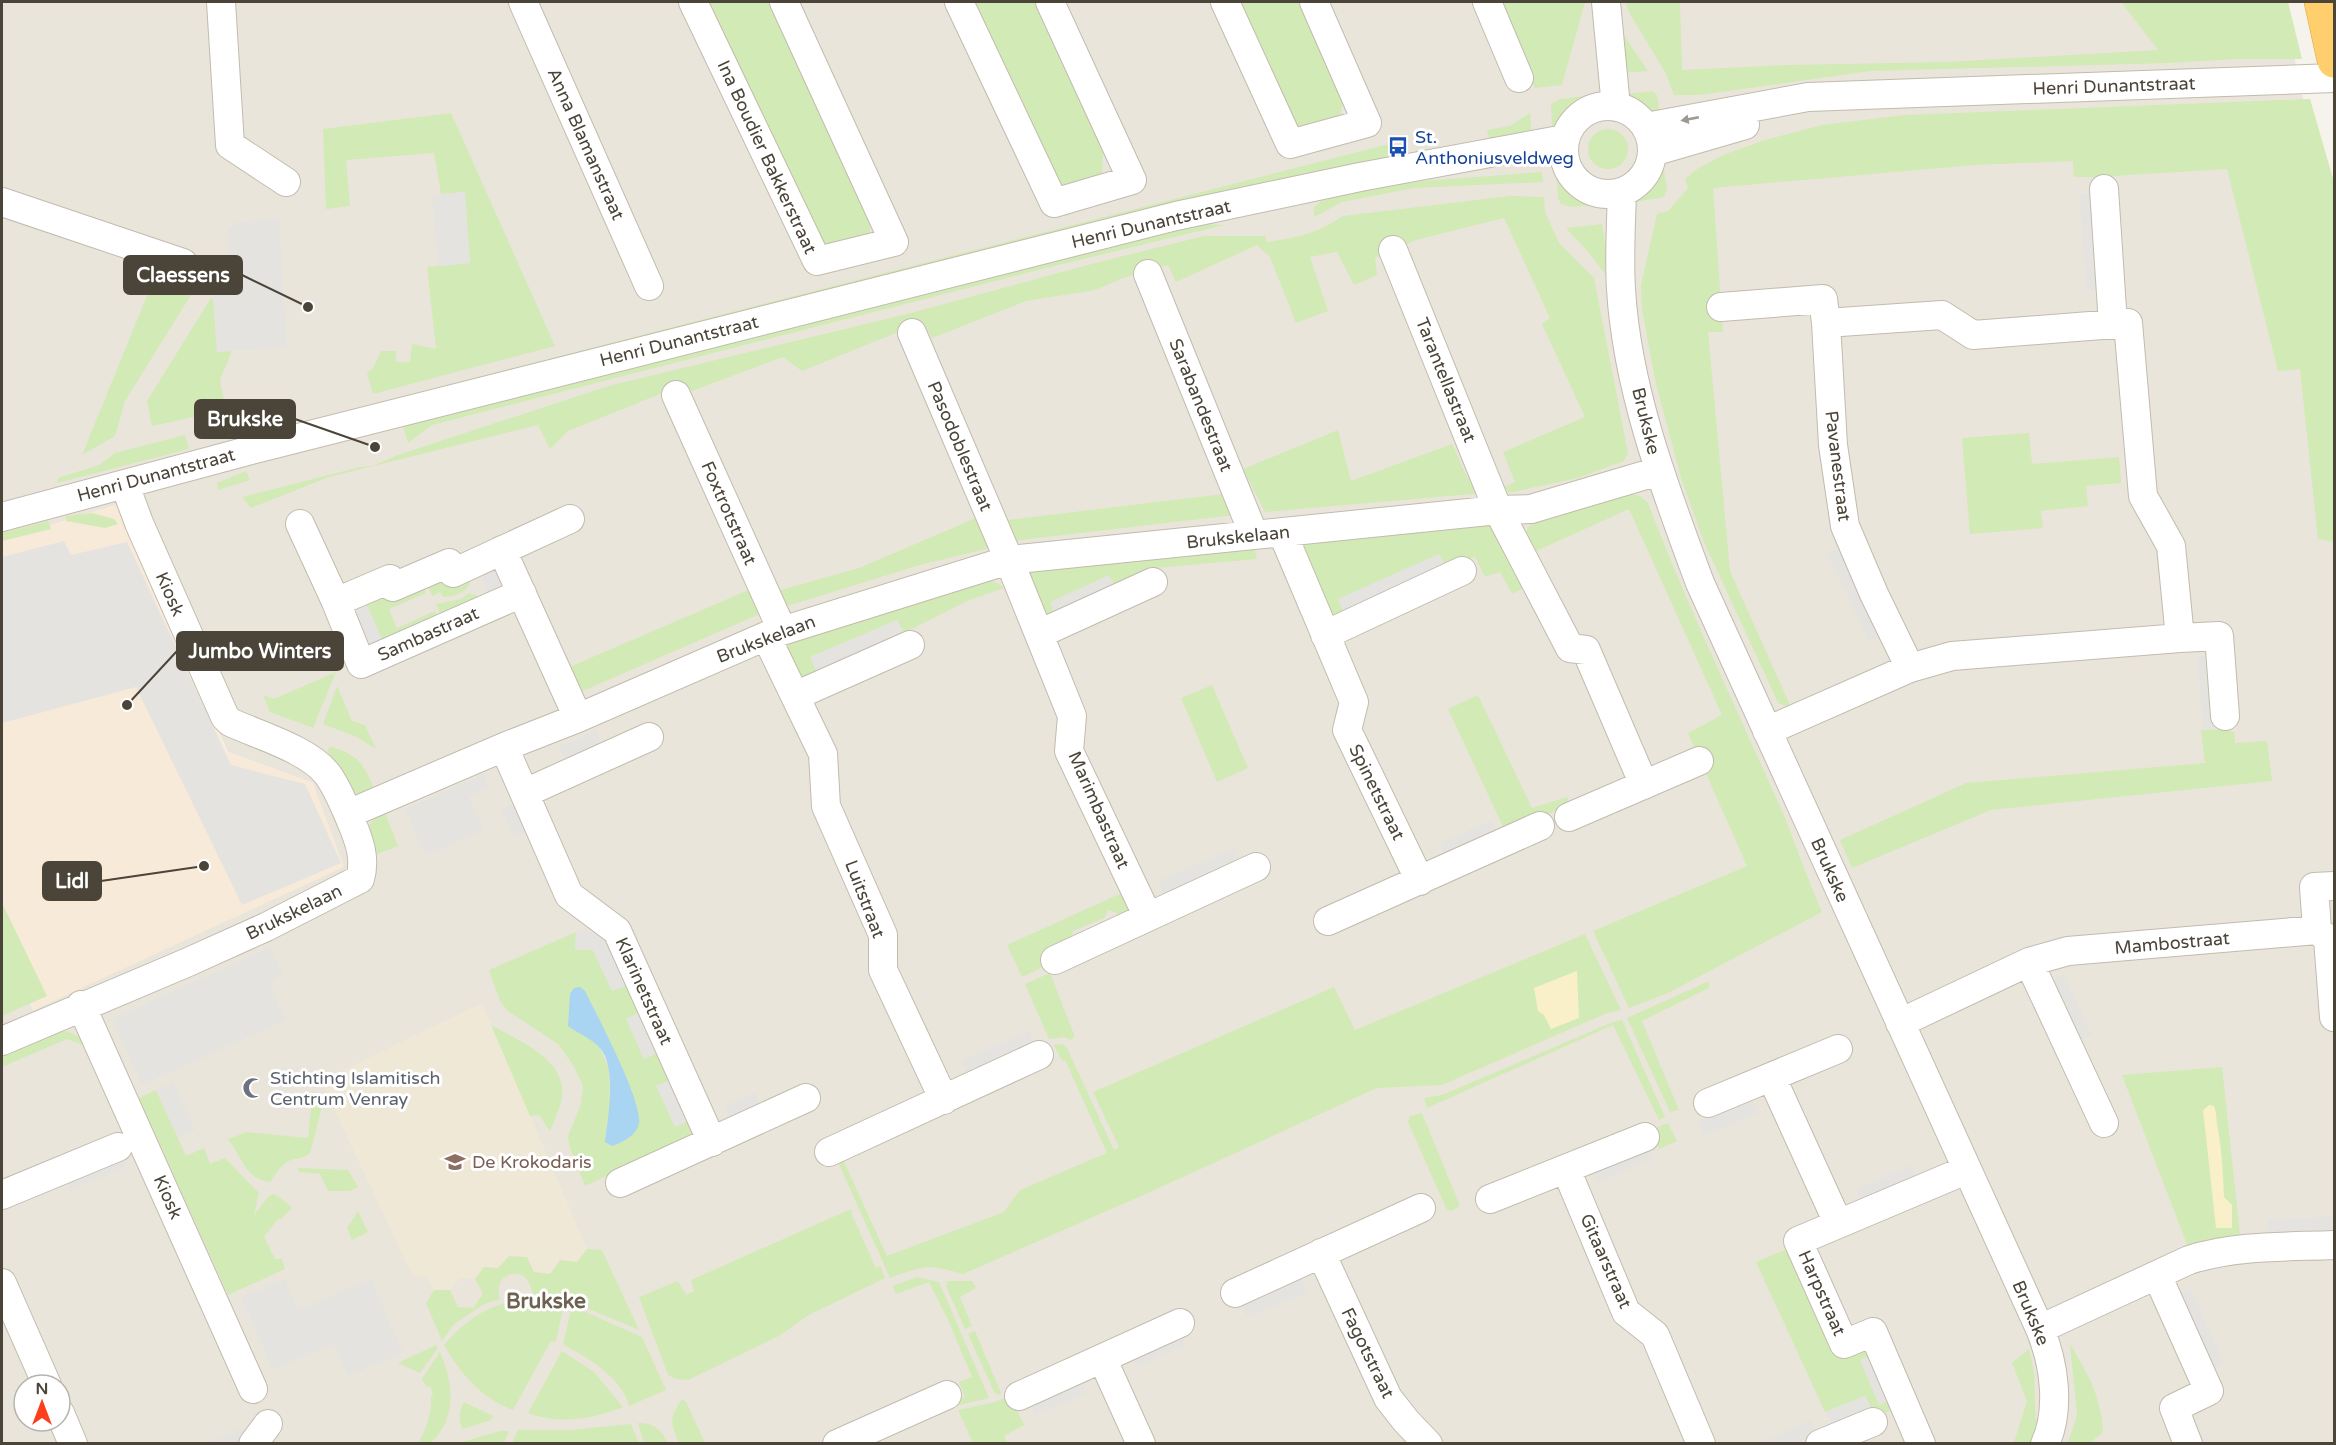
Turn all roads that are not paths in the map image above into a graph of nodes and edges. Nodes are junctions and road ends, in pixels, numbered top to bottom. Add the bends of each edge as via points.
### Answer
1 (221, 2) edge
2 (523, 2) edge
3 (693, 2) edge
4 (784, 2) edge
5 (959, 2) edge
6 (1050, 2) edge
7 (1225, 2) edge
8 (1314, 2) edge
9 (1487, 2) edge
10 (1604, 2) edge
11 (2323, 14) edge
12 (2334, 61) edge
13 (1519, 78) dead end
14 (2334, 78) edge
15 (1608, 106) junction
16 (1649, 140) junction
17 (1564, 150) junction
18 (286, 182) dead end
19 (2104, 189) dead end
20 (1611, 194) junction
21 (2, 202) edge
22 (1393, 250) dead end
23 (183, 263) dead end
24 (1148, 274) dead end
25 (649, 286) dead end
26 (1721, 307) dead end
27 (1826, 323) junction
28 (2113, 324) junction
29 (912, 333) dead end
30 (676, 395) dead end
31 (1659, 471) junction
32 (125, 484) junction
33 (1498, 510) junction
34 (2, 517) edge
35 (570, 519) dead end
36 (300, 524) dead end
37 (1282, 532) junction
38 (1254, 535) junction
39 (502, 550) junction
40 (1009, 560) junction
41 (1462, 571) dead end
42 (1153, 582) dead end
43 (522, 592) junction
44 (336, 602) junction
45 (774, 633) junction
46 (1039, 634) junction
47 (1325, 635) junction
48 (2180, 638) junction
49 (910, 645) dead end
50 (1910, 668) junction
51 (795, 696) junction
52 (2225, 716) dead end
53 (578, 718) junction
54 (1767, 731) junction
55 (649, 737) dead end
56 (504, 747) junction
57 (1699, 761) dead end
58 (1644, 785) junction
59 (525, 793) junction
60 (348, 814) junction
61 (1569, 817) dead end
62 (1540, 826) dead end
63 (1256, 867) dead end
64 (1420, 881) junction
65 (2334, 886) edge
66 (1148, 917) junction
67 (1328, 921) dead end
68 (2317, 930) junction
69 (1055, 960) dead end
70 (2029, 962) junction
71 (81, 1005) junction
72 (2334, 1017) edge
73 (1900, 1023) junction
74 (2, 1041) edge
75 (1838, 1049) dead end
76 (1039, 1055) dead end
77 (1772, 1078) junction
78 (807, 1098) dead end
79 (944, 1100) junction
80 (1708, 1103) dead end
81 (2104, 1123) dead end
82 (1645, 1137) dead end
83 (712, 1142) junction
84 (118, 1147) dead end
85 (829, 1152) dead end
86 (1566, 1169) junction
87 (1966, 1170) junction
88 (620, 1184) dead end
89 (2, 1196) edge
90 (1491, 1199) dead end
91 (1421, 1208) dead end
92 (1838, 1223) junction
93 (2334, 1245) edge
94 (1321, 1253) junction
95 (2157, 1275) junction
96 (2, 1282) edge
97 (1235, 1293) dead end
98 (1180, 1323) dead end
99 (2040, 1329) junction
100 (1103, 1360) junction
101 (42, 1373) edge
102 (253, 1389) dead end
103 (947, 1395) dead end
104 (1019, 1396) dead end
105 (1873, 1422) dead end
106 (849, 1441) edge
107 (1141, 1443) edge
108 (1428, 1443) edge
109 (1701, 1443) edge
110 (1820, 1443) edge
111 (1921, 1443) edge
112 (2045, 1443) edge
113 (2187, 1443) edge

1 - 18 street via 230,146
2 - 25 street, Anna Blamanstraat
3 - 4 street, Ina Boudier Bakkerstraat via 817,261 894,242
5 - 6 street via 1054,203 1132,180
7 - 8 street via 1290,144 1367,123
9 - 13 street
10 - 15 street
11 - 12 highway
14 - 16 street, Henri Dunantstraat via 1893,94
15 - 16 street via 1628,110 1638,117
15 - 17 street via 1585,112 1572,123
16 - 20 street via 1648,170 1637,184
17 - 20 street via 1572,177 1578,183 1585,189
17 - 32 street, Henri Dunantstraat via 1360,177 1164,219
19 - 28 street
20 - 31 street, Brukske via 1635,378
21 - 23 street
22 - 33 street, Tarantellastraat
24 - 38 street, Sarabandestraat
26 - 27 street, Pavanestraat via 1823,299
27 - 28 street via 1942,315 1972,335
27 - 50 street, Pavanestraat via 1833,445 1845,526
28 - 48 street via 2128,323 2143,496 2171,546
29 - 40 street, Pasodoblestraat
30 - 45 street, Foxtrotstraat
31 - 33 street, Brukskelaan via 1531,509
31 - 54 street, Brukske via 1700,583
32 - 34 street, Henri Dunantstraat
32 - 60 street, Kiosk via 225,717 230,723 316,763 327,773
33 - 37 street, Brukskelaan
33 - 58 street, Tarantellastraat via 1570,648 1586,650
35 - 39 street
36 - 44 street, Sambastraat
37 - 38 street, Brukskelaan
37 - 47 street, Spinetstraat
38 - 40 street, Brukskelaan
39 - 43 street
39 - 44 street via 453,573 449,563 393,587 390,579
40 - 45 street, Brukskelaan
40 - 46 street, Marimbastraat
41 - 47 street
42 - 46 street
43 - 44 street, Sambastraat via 361,664
43 - 53 street
45 - 51 street, Luitstraat
45 - 53 street, Brukskelaan
46 - 66 street, Marimbastraat via 1072,716 1069,751
47 - 64 street, Spinetstraat via 1354,702 1347,730
48 - 50 street via 1952,656
48 - 52 street via 2219,636
49 - 51 street
50 - 54 street
51 - 79 street, Luitstraat via 823,754 826,806 883,935 883,970
53 - 56 street, Brukskelaan
54 - 73 street, Brukske
55 - 59 street
56 - 59 street, Klarinetstraat
56 - 60 street, Brukskelaan
57 - 58 street
58 - 61 street
59 - 83 street, Klarinetstraat via 569,895 617,931
60 - 71 street, Brukskelaan via 362,852 360,879 266,927
62 - 64 street
63 - 66 street
64 - 67 street
65 - 68 street via 2314,887
66 - 69 street
68 - 70 street, Mambostraat via 2068,951
68 - 72 street via 2328,939
70 - 73 street, Mambostraat
70 - 81 street
71 - 74 street, Brukskelaan
71 - 102 street, Kiosk
73 - 87 street, Brukske
75 - 77 street
76 - 79 street
77 - 80 street
77 - 92 street
78 - 83 street
79 - 85 street
82 - 86 street
83 - 88 street
84 - 89 street
86 - 90 street
86 - 109 street, Gitaarstraat via 1626,1312 1655,1335
87 - 92 street, Harpstraat
87 - 99 street, Brukske
91 - 94 street
92 - 111 street, Harpstraat via 1798,1241 1844,1344 1874,1332
93 - 95 street via 2237,1248 2189,1260
94 - 97 street
94 - 108 street, Fagotstraat via 1388,1398
95 - 99 street
95 - 113 street via 2209,1391 2174,1408
96 - 101 street
98 - 100 street
99 - 112 street, Brukske via 2054,1386 2052,1428
100 - 104 street
100 - 107 street
103 - 106 street
105 - 110 street

